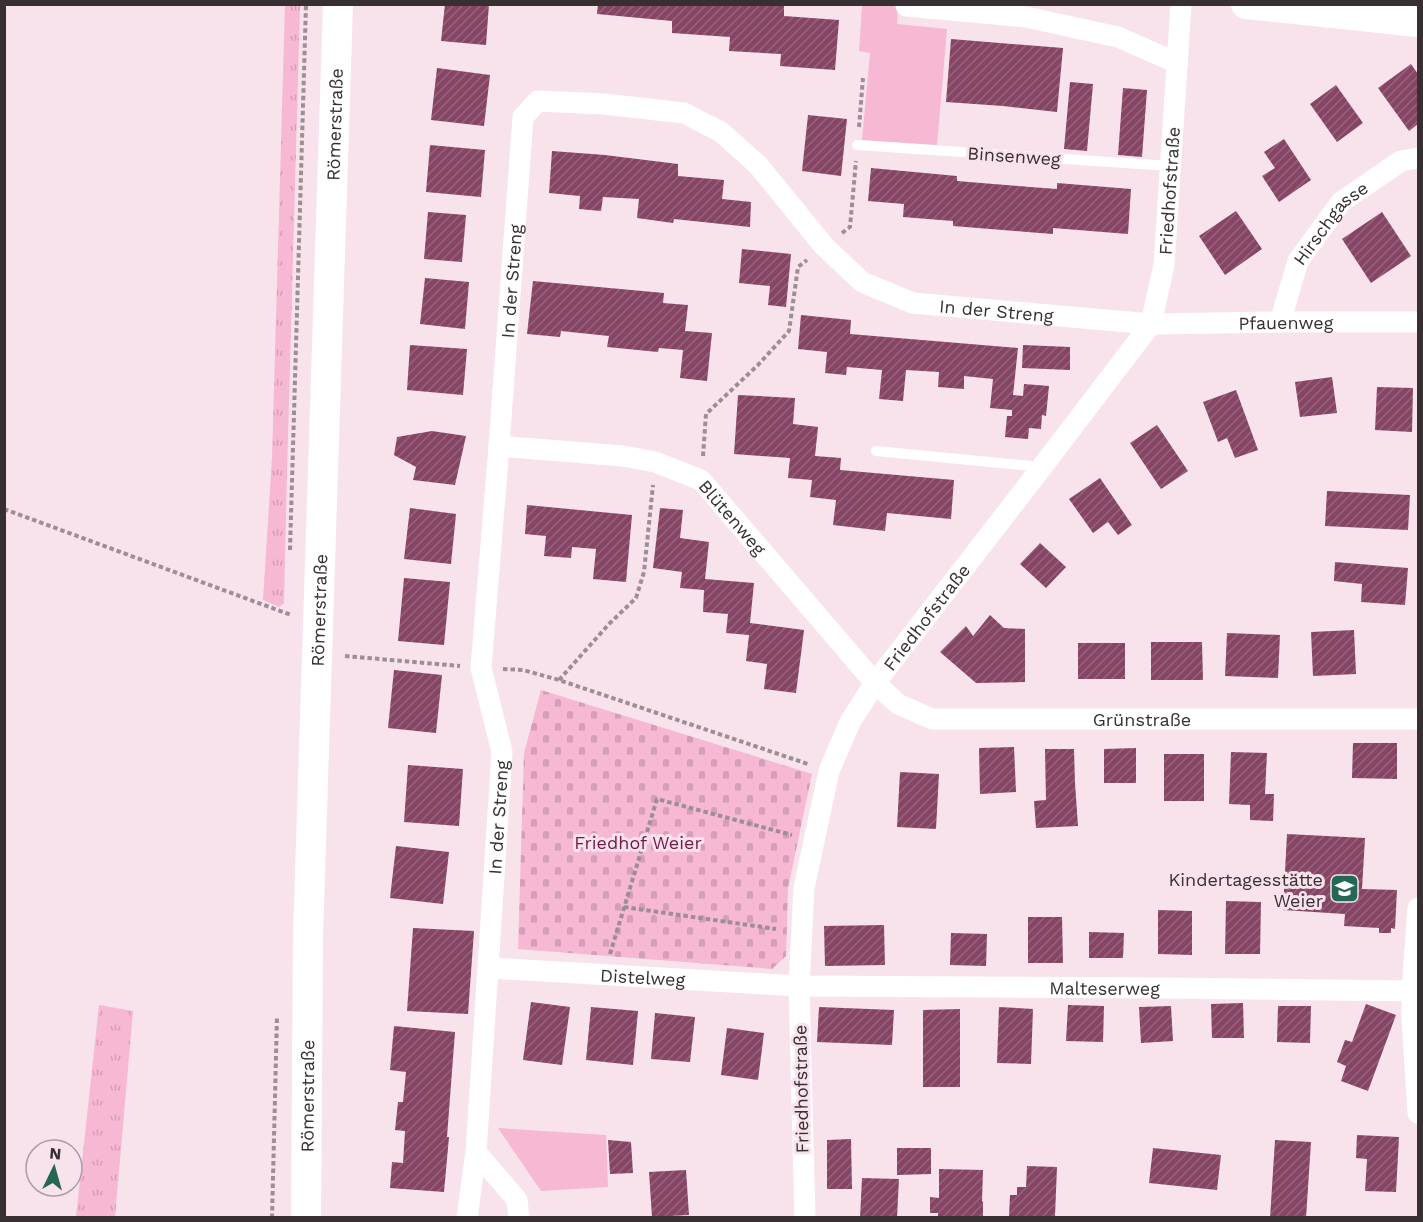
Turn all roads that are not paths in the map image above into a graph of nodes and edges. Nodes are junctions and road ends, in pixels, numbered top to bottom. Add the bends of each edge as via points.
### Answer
1 (338, 4) edge
2 (1181, 4) edge
3 (1246, 4) edge
4 (906, 6) edge
5 (1419, 22) edge
6 (1177, 63) junction
7 (857, 145) road end
8 (1419, 158) edge
9 (1170, 166) junction
10 (1281, 322) junction
11 (1419, 322) edge
12 (1151, 324) junction
13 (500, 446) junction
14 (876, 451) dead end
15 (1042, 467) junction
16 (875, 683) junction
17 (1419, 719) edge
18 (1419, 908) edge
19 (489, 968) junction
20 (799, 986) junction
21 (1412, 991) junction
22 (1419, 1113) edge
23 (476, 1152) junction
24 (306, 1218) edge
25 (467, 1218) edge
26 (519, 1218) edge
27 (805, 1218) edge

1 - 24 street, Römerstraße via 308,936
2 - 6 street, Friedhofstraße
3 - 5 street
4 - 6 street via 1026,17 1118,37
6 - 9 street, Friedhofstraße
7 - 9 lane, Binsenweg
8 - 10 street, Hirschgasse via 1401,160 1341,202 1298,261
9 - 12 street, Friedhofstraße via 1164,265
10 - 11 street, Pfauenweg
10 - 12 street, Pfauenweg
12 - 13 street, In der Streng via 913,303 862,282 824,246 758,165 722,132 684,113 538,101 523,117
12 - 15 street, Friedhofstraße
13 - 16 street, Blütenweg via 623,456 655,462 701,480
13 - 19 street, In der Streng via 481,668 502,752
14 - 15 lane
15 - 16 street, Friedhofstraße
16 - 17 street, Grünstraße via 898,704 932,719
16 - 20 street, Friedhofstraße via 850,722 829,771 804,888
18 - 21 street
19 - 20 street, Distelweg
19 - 23 street, In der Streng
20 - 21 street, Malteserweg
20 - 27 street, Friedhofstraße
21 - 22 street
23 - 25 street, In der Streng
23 - 26 street via 517,1200

